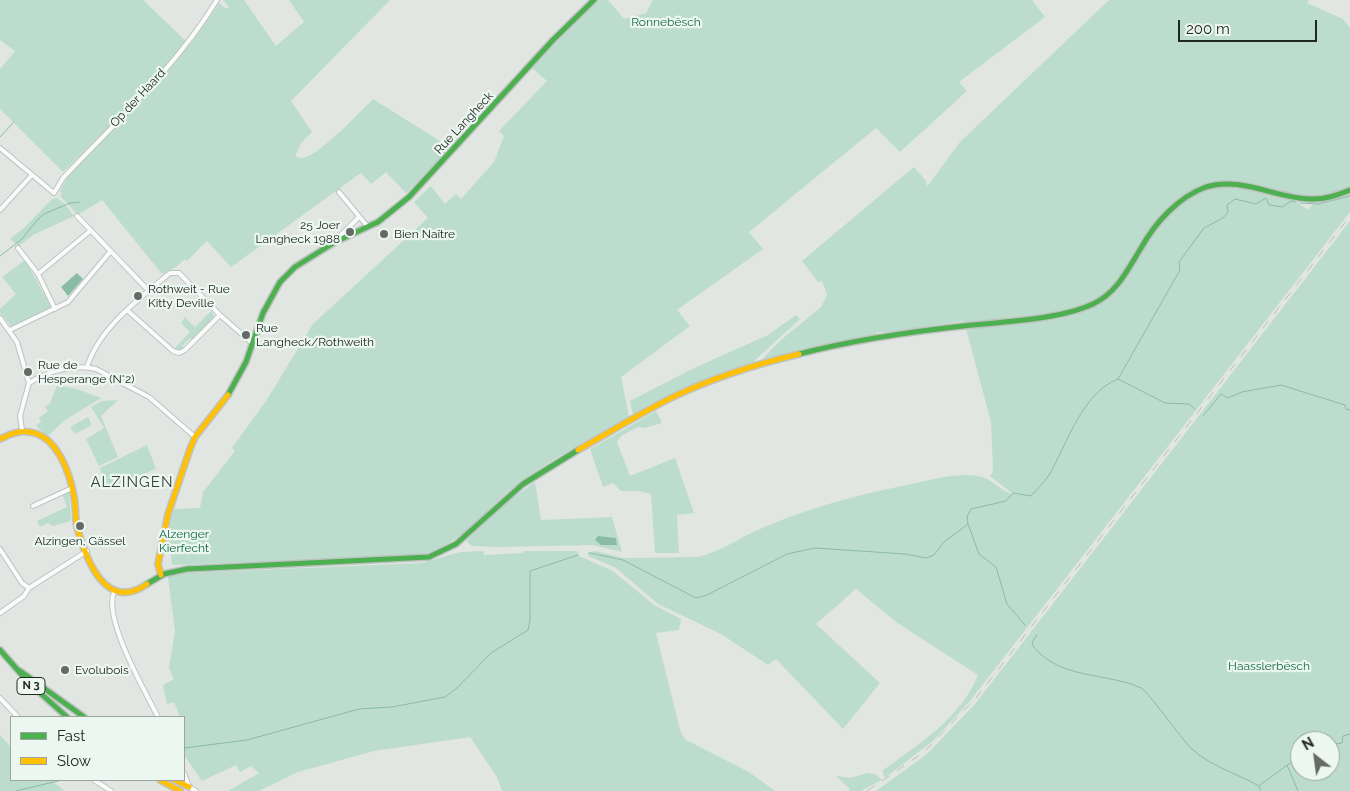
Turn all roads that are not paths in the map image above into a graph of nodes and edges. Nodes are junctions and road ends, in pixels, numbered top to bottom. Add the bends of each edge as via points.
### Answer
1 (217, 0) edge
2 (594, 0) edge
3 (0, 148) edge
4 (32, 175) junction
5 (1350, 190) edge
6 (339, 192) dead end
7 (0, 210) edge
8 (77, 216) dead end
9 (359, 217) junction
10 (368, 227) junction
11 (90, 231) junction
12 (335, 242) junction
13 (18, 248) dead end
14 (110, 252) junction
15 (38, 274) junction
16 (146, 288) dead end
17 (55, 309) junction
18 (127, 310) junction
19 (220, 315) junction
20 (0, 318) edge
21 (10, 330) junction
22 (252, 343) junction
23 (87, 367) junction
24 (29, 383) junction
25 (22, 430) junction
26 (196, 437) junction
27 (0, 439) edge
28 (72, 488) junction
29 (32, 506) dead end
30 (0, 548) edge
31 (87, 551) junction
32 (161, 575) junction
33 (29, 588) junction
34 (114, 592) junction
35 (0, 613) edge
36 (0, 650) edge
37 (17, 670) junction
38 (0, 698) edge
39 (76, 715) edge
40 (17, 716) edge
41 (66, 716) edge
42 (157, 716) edge
43 (185, 776) edge
44 (96, 781) edge
45 (162, 781) edge
46 (177, 781) edge
47 (189, 787) junction
48 (111, 791) edge
49 (180, 791) edge
50 (196, 791) edge

1 - 4 street, Op der Haard via 197,32 63,178 54,193
2 - 10 main road, Rue Langheck via 553,40 409,197
3 - 4 street
4 - 7 street
5 - 32 main road via 1333,197 1306,200 1231,184 1210,186 1189,196 1172,210 1143,244 1116,287 1096,303 1012,321 878,338 757,364 704,384 657,405 532,478 494,508 463,539 440,554 418,559 187,568
6 - 9 street
8 - 11 street
9 - 10 street
9 - 12 street, Rue Langheck
10 - 12 main road, Rue Langheck
11 - 14 street
11 - 15 street
12 - 22 main road, Rue Langheck via 295,267 280,282 263,313
13 - 15 street
14 - 16 street
14 - 17 street via 68,302
15 - 17 street
17 - 21 street
18 - 19 street via 179,353
18 - 19 street via 174,272 179,273
18 - 23 street via 105,335
19 - 22 street
20 - 21 street
21 - 24 street
22 - 26 main road, Rue Langheck via 246,362 226,399
23 - 24 street via 48,373
23 - 26 street via 149,396
24 - 25 street via 20,416
25 - 27 main road
25 - 28 main road via 40,433 53,446
26 - 32 main road, Rue Langheck via 168,514 158,564
28 - 29 street
28 - 31 main road via 78,526
30 - 33 street via 22,583
31 - 33 street
31 - 34 main road via 104,584
32 - 34 main road via 135,592
33 - 35 street via 24,596
34 - 42 street via 111,605 133,668
36 - 37 main road, N 3
37 - 39 main road, N 3 via 36,681
37 - 41 main road, N 3
38 - 40 street
43 - 47 street
44 - 48 street
45 - 49 main road
46 - 47 main road
47 - 50 street

